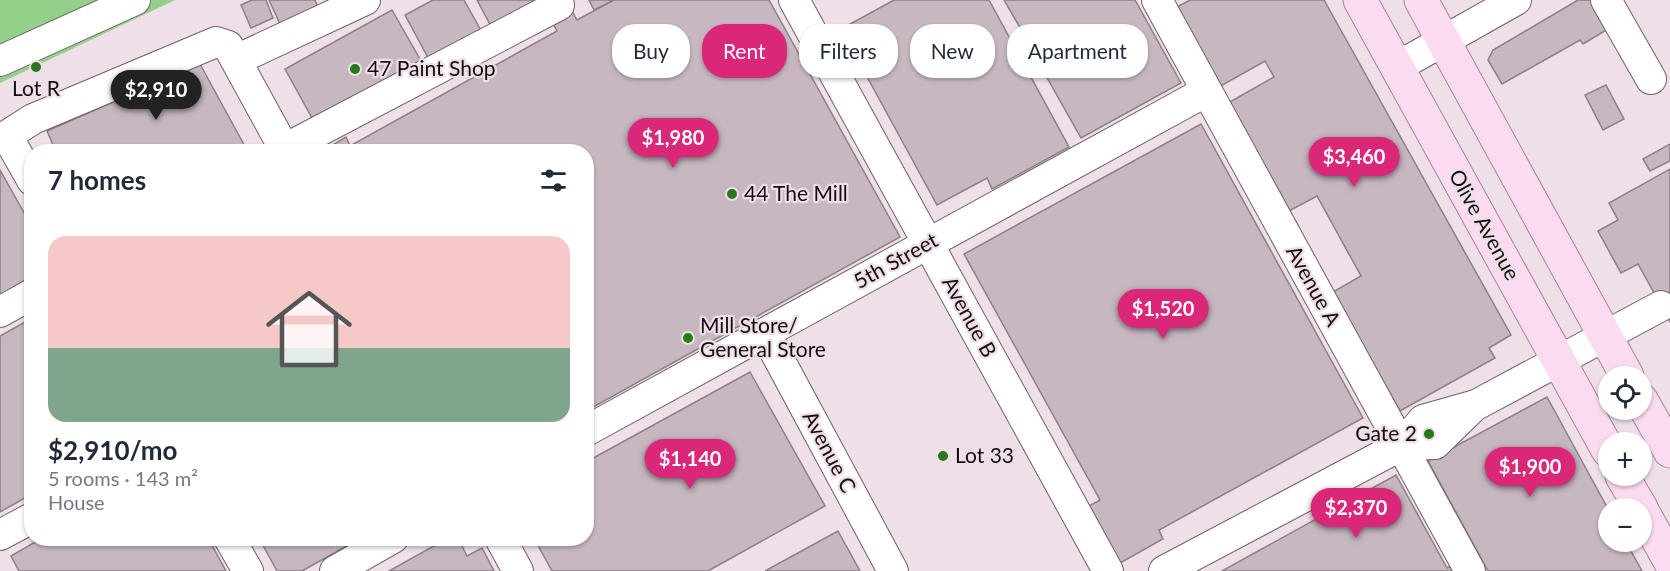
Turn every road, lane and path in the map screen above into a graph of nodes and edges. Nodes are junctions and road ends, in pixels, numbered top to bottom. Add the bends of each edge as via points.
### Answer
1 (135, 0) edge
2 (365, 0) edge
3 (557, 0) edge
4 (794, 0) edge
5 (1158, 0) edge
6 (1360, 0) edge
7 (1421, 0) edge
8 (1516, 0) edge
9 (1606, 0) edge
10 (1444, 40) junction
11 (232, 53) junction
12 (0, 61) edge
13 (1397, 67) junction
14 (1652, 80) dead end
15 (1206, 92) junction
16 (3, 138) edge
17 (280, 144) edge
18 (294, 144) edge
19 (24, 168) edge
20 (928, 243) junction
21 (24, 298) edge
22 (1661, 306) dead end
23 (0, 312) edge
24 (765, 333) junction
25 (1605, 336) junction
26 (1558, 360) junction
27 (1622, 366) edge
28 (1652, 419) edge
29 (594, 427) edge
30 (1598, 432) edge
31 (1402, 445) junction
32 (1670, 451) edge
33 (24, 522) edge
34 (1652, 529) edge
35 (0, 535) edge
36 (234, 546) edge
37 (379, 546) edge
38 (504, 546) edge
39 (1670, 561) edge
40 (248, 571) edge
41 (335, 571) edge
42 (518, 571) edge
43 (894, 571) edge
44 (1108, 571) edge
45 (1164, 571) edge
46 (1470, 571) edge

1 - 12 street
2 - 11 street
3 - 18 street via 559,4
4 - 20 street, Avenue B
5 - 15 street, Avenue A
6 - 13 main road, Olive Avenue
7 - 10 main road
8 - 10 street
9 - 14 street
10 - 13 street
10 - 25 main road
11 - 16 street via 216,42 33,119
11 - 17 street
13 - 26 main road, Olive Avenue
15 - 20 street, 5th Street
15 - 31 street, Avenue A
16 - 19 street
20 - 24 street, 5th Street
20 - 44 street, Avenue B
21 - 23 street
22 - 25 street
24 - 29 street, 5th Street
24 - 43 street, Avenue C
25 - 26 street
25 - 27 main road
26 - 30 main road, Olive Avenue
26 - 31 street via 1476,405 1435,444
28 - 32 main road
31 - 45 street
31 - 46 street, Avenue A
33 - 35 street
34 - 39 main road
36 - 40 street
37 - 41 street
38 - 42 street

